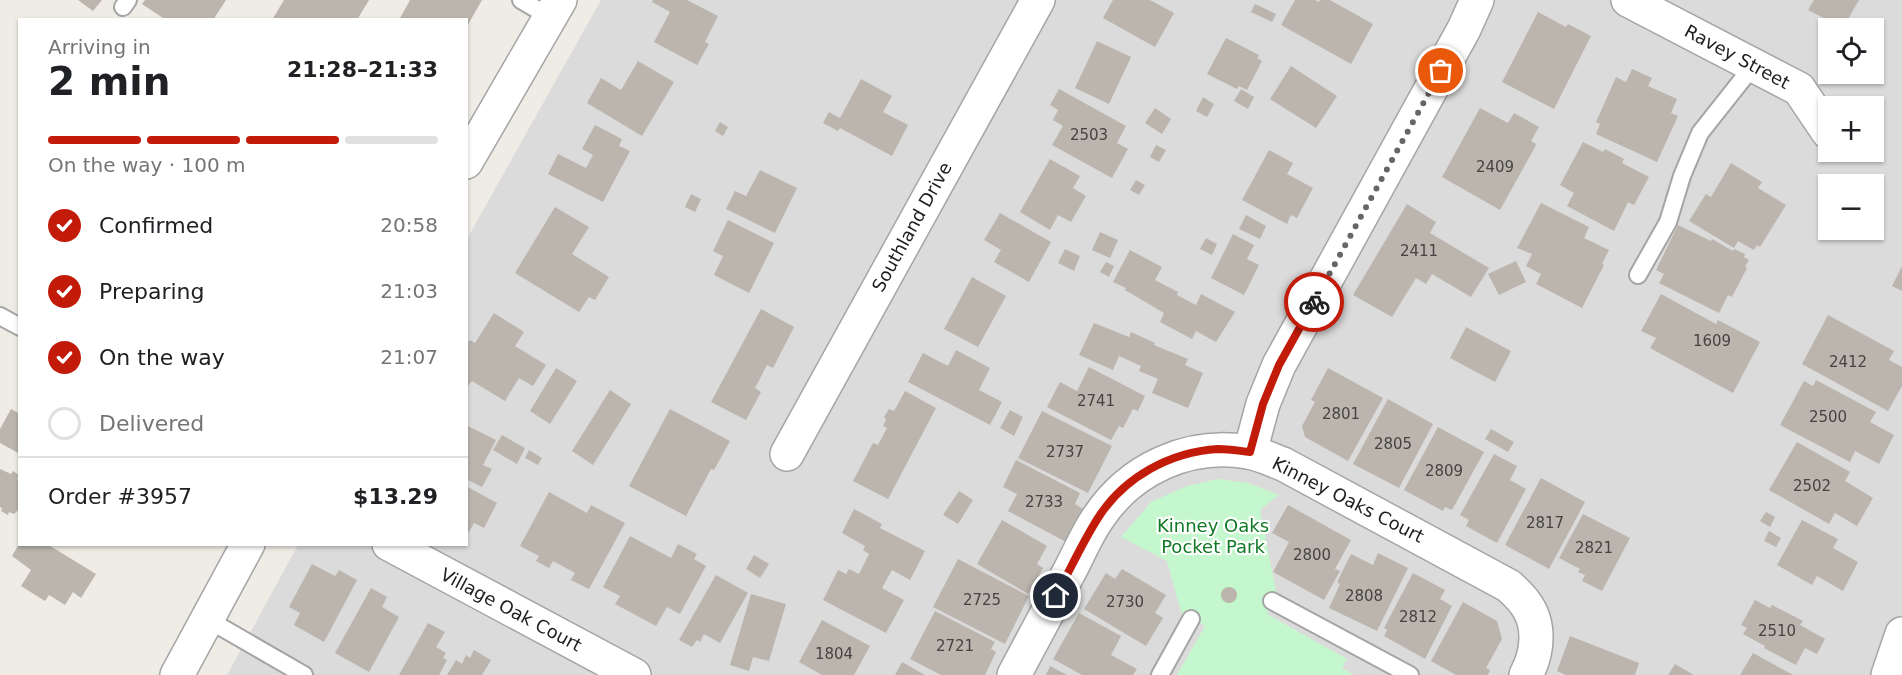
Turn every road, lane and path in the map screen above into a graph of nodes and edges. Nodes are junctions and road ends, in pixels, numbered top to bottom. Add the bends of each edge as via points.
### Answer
1 (521, 0) edge
2 (1038, 0) edge
3 (1477, 0) edge
4 (1628, 0) edge
5 (556, 9) edge
6 (1753, 66) junction
7 (1818, 117) edge
8 (468, 159) edge
9 (1638, 275) dead end
10 (0, 316) edge
11 (18, 326) edge
12 (1250, 452) junction
13 (787, 454) dead end
14 (247, 546) edge
15 (393, 546) edge
16 (1272, 601) dead end
17 (207, 619) junction
18 (1191, 619) dead end
19 (1901, 638) edge
20 (177, 675) edge
21 (304, 675) edge
22 (634, 675) edge
23 (1014, 675) edge
24 (1161, 675) edge
25 (1410, 675) edge
26 (1526, 675) edge
27 (1888, 675) edge

1 - 5 lane
2 - 13 street, Southland Drive
3 - 12 street via 1279,365
4 - 6 street, Ravey Street
5 - 8 street
6 - 7 street, Ravey Street via 1799,89
6 - 9 lane via 1700,133 1668,222
10 - 11 lane
12 - 23 street, Kinney Oaks Court via 1220,449 1164,461 1118,494 1098,517
12 - 26 street, Kinney Oaks Court via 1283,464 1509,586 1526,603 1536,624 1536,647
14 - 17 street
15 - 22 street, Village Oak Court
16 - 25 lane
17 - 20 street
17 - 21 lane
18 - 24 lane
19 - 27 street

